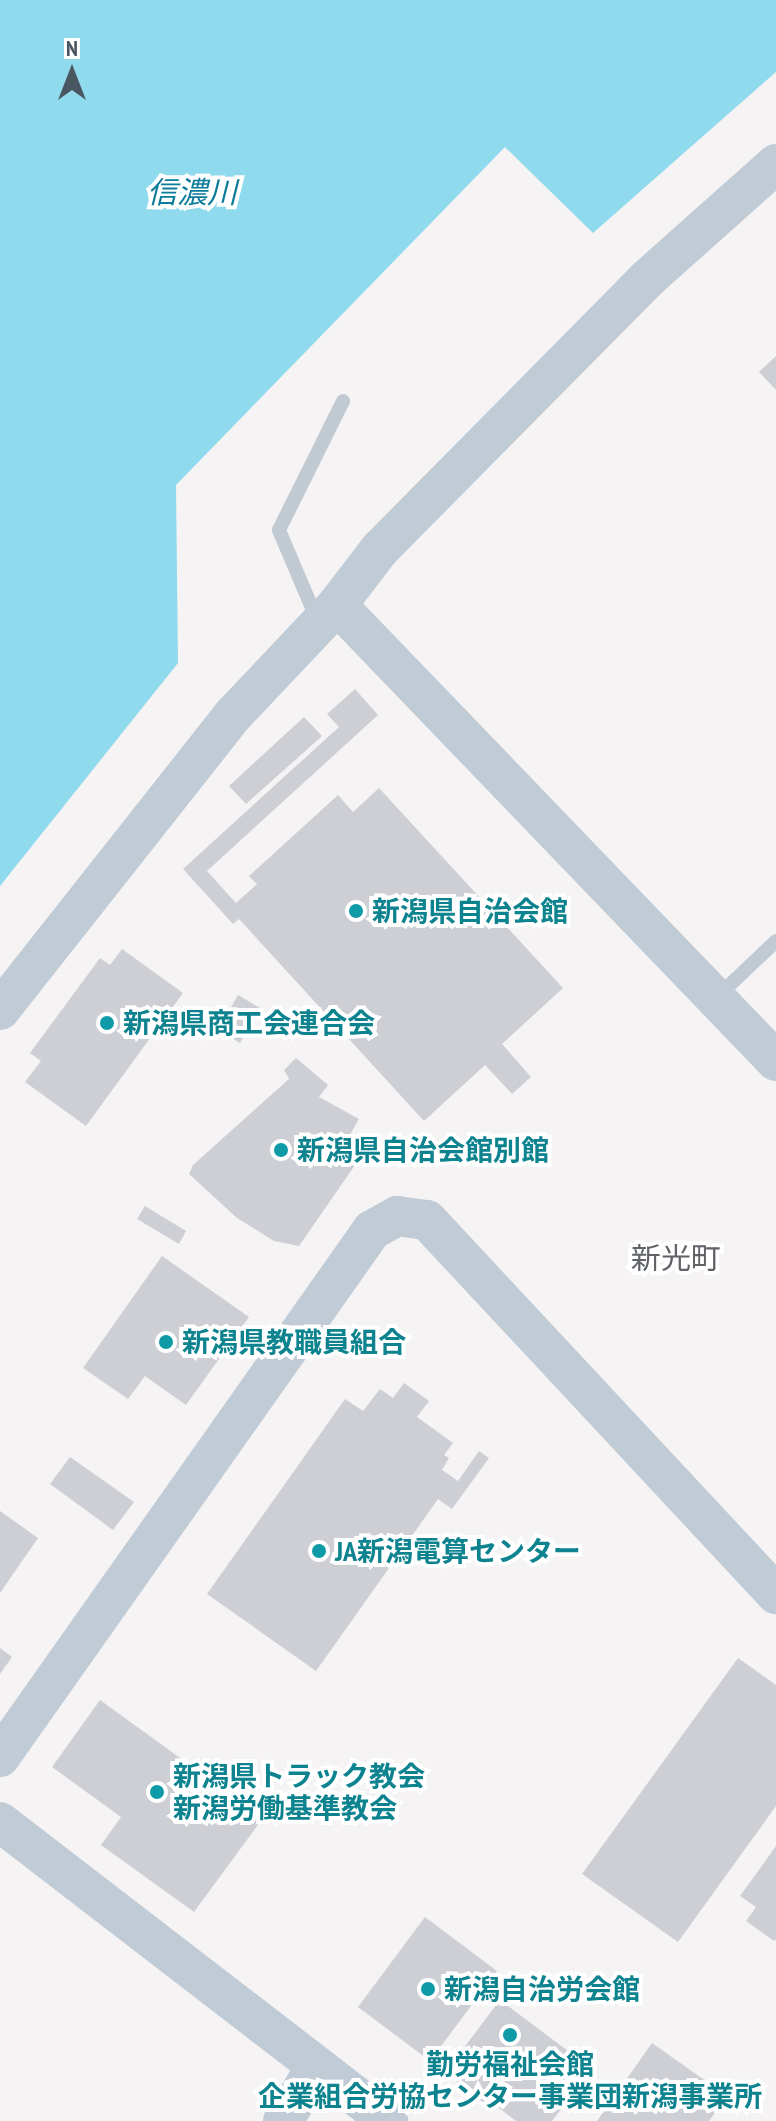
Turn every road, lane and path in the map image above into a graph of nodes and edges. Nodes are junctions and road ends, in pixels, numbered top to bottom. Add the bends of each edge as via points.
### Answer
1 (776, 164) edge
2 (343, 401) dead end
3 (328, 615) junction
4 (776, 941) edge
5 (716, 997) junction
6 (0, 1010) edge
7 (776, 1061) edge
8 (776, 1594) edge
9 (0, 1757) edge
10 (0, 1822) edge
11 (316, 2067) junction
12 (283, 2121) edge
13 (388, 2121) edge

1 - 3 street via 647,279 380,549
2 - 3 lane via 279,530
3 - 5 street
3 - 6 street via 234,714
4 - 5 lane
5 - 7 street
8 - 9 street via 427,1220 397,1216 372,1230
10 - 11 street
11 - 12 street
11 - 13 street

